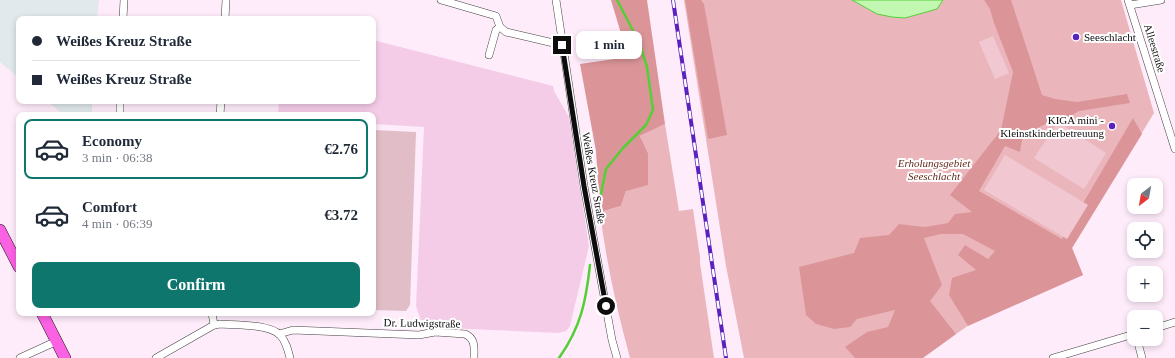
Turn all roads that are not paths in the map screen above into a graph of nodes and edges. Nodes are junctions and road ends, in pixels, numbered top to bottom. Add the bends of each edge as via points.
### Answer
1 (124, 0) edge
2 (226, 0) edge
3 (441, 0) edge
4 (556, 0) edge
5 (1161, 0) edge
6 (1129, 2) edge
7 (123, 16) edge
8 (225, 16) edge
9 (500, 27) junction
10 (562, 45) junction
11 (489, 55) dead end
12 (1175, 149) edge
13 (1, 234) edge
14 (16, 262) edge
15 (44, 316) edge
16 (212, 316) edge
17 (1175, 322) edge
18 (214, 325) junction
19 (1163, 326) edge
20 (279, 334) junction
21 (1127, 336) edge
22 (57, 342) junction
23 (1139, 346) edge
24 (20, 358) edge
25 (65, 358) edge
26 (156, 358) edge
27 (290, 358) edge
28 (474, 358) edge
29 (617, 358) edge
30 (1053, 358) edge
31 (1142, 358) edge

1 - 7 street
2 - 8 street
3 - 9 street via 496,16
4 - 10 street, Weißes Kreuz Straße
5 - 6 street
6 - 12 street, Alleestraße
9 - 10 street via 506,32
9 - 11 street via 496,30
10 - 29 street, Weißes Kreuz Straße
13 - 14 main road
15 - 22 main road
16 - 18 street
17 - 19 street
18 - 20 street via 257,327 270,329
18 - 26 street
20 - 27 street
20 - 28 street, Dr. Ludwigstraße via 288,330 420,335 435,332 465,334 474,341
21 - 30 street
22 - 24 street
22 - 25 main road
23 - 31 street

